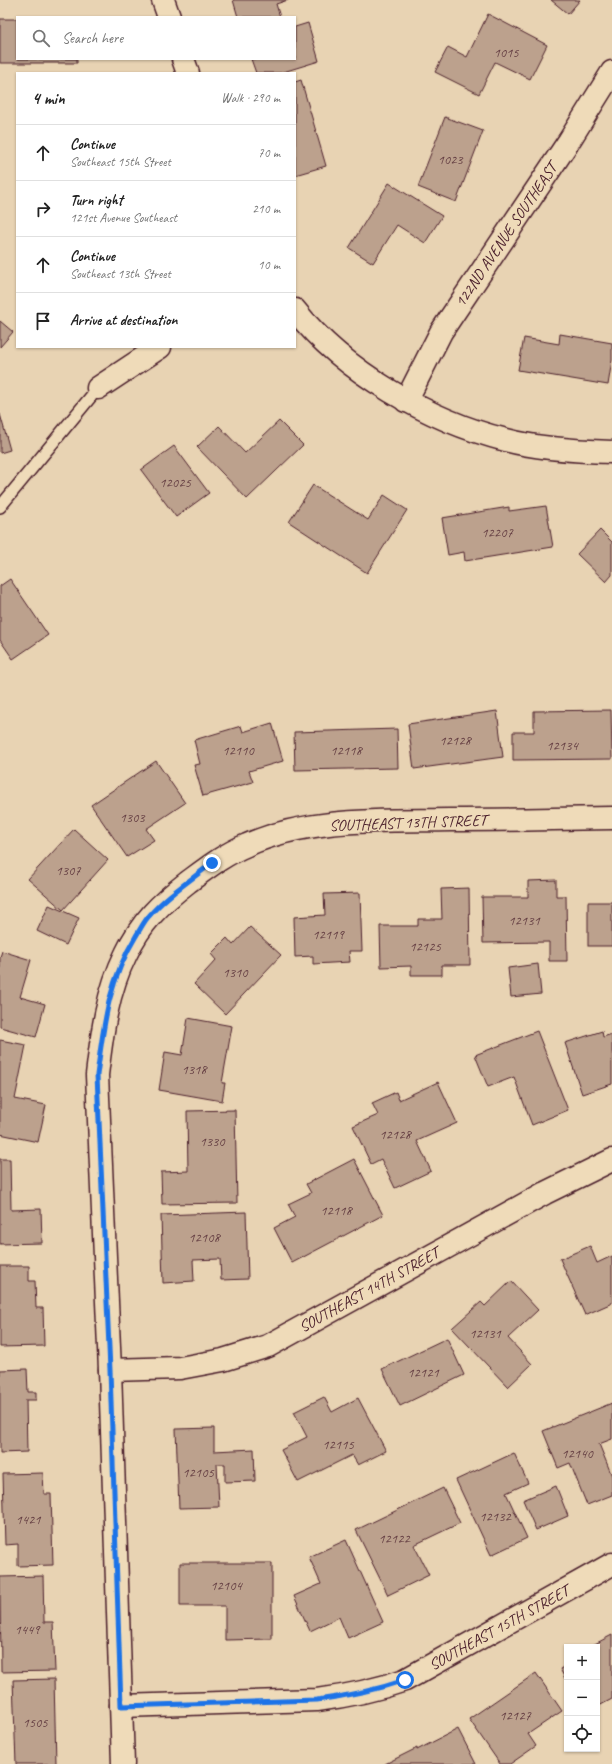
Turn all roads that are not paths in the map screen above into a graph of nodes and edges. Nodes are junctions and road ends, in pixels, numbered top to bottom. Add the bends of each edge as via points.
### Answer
1 (163, 0) edge
2 (169, 16) edge
3 (183, 60) edge
4 (188, 72) edge
5 (612, 72) edge
6 (296, 311) edge
7 (158, 348) edge
8 (98, 388) joint
9 (406, 401) junction
10 (612, 452) edge
11 (0, 507) edge
12 (612, 818) edge
13 (612, 1160) edge
14 (110, 1370) junction
15 (612, 1564) edge
16 (121, 1706) junction
17 (123, 1764) edge

1 - 2 street
3 - 4 street
5 - 9 street, 122ND AVENUE SOUTHEAST via 442,332
6 - 9 street via 306,324 350,364
7 - 8 street
8 - 11 lane
9 - 10 street via 454,424 507,441 572,450
12 - 14 street, SOUTHEAST 13TH STREET via 348,822 291,831 247,844 212,863 174,892 149,916 126,953 111,989 97,1075
13 - 14 street, SOUTHEAST 14TH STREET via 545,1193 268,1346 223,1360 180,1368
14 - 16 street, SOUTHEAST 13TH STREET
15 - 16 street, SOUTHEAST 15TH STREET via 405,1680 374,1690 317,1700
16 - 17 street, SOUTHEAST 13TH STREET

